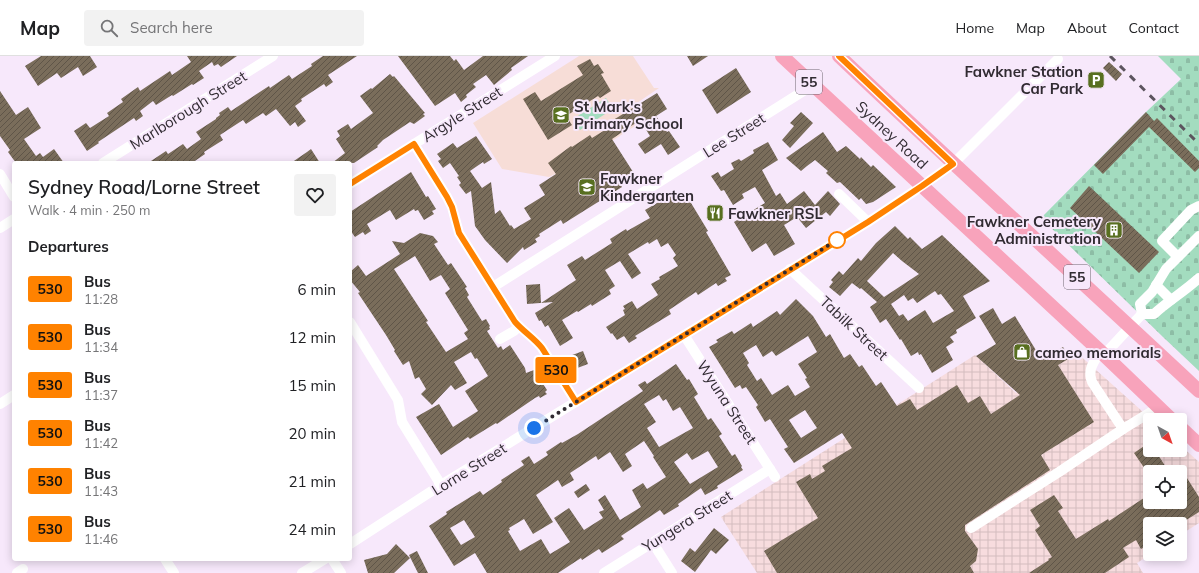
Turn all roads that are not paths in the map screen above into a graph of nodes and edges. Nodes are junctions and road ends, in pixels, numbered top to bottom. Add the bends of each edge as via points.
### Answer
1 (273, 56) edge
2 (555, 56) edge
3 (782, 56) edge
4 (839, 56) edge
5 (1058, 59) dead end
6 (813, 85) junction
7 (414, 144) junction
8 (106, 161) edge
9 (953, 164) junction
10 (0, 174) edge
11 (352, 183) edge
12 (922, 186) junction
13 (12, 194) edge
14 (839, 194) dead end
15 (1199, 206) edge
16 (12, 220) edge
17 (868, 222) junction
18 (0, 228) edge
19 (1199, 236) edge
20 (1178, 257) junction
21 (790, 269) junction
22 (1199, 278) edge
23 (1156, 285) junction
24 (493, 287) junction
25 (1171, 300) junction
26 (1142, 314) junction
27 (352, 325) edge
28 (519, 326) junction
29 (1130, 327) junction
30 (684, 335) junction
31 (500, 339) dead end
32 (1102, 353) junction
33 (919, 388) dead end
34 (1199, 391) edge
35 (12, 396) edge
36 (576, 402) junction
37 (0, 404) edge
38 (1159, 407) junction
39 (1165, 413) edge
40 (1123, 429) junction
41 (1187, 434) edge
42 (1199, 445) edge
43 (773, 473) joint
44 (441, 485) junction
45 (971, 528) dead end
46 (653, 542) junction
47 (352, 543) edge
48 (166, 561) edge
49 (322, 561) edge
50 (333, 561) edge
51 (174, 573) edge
52 (302, 573) edge
53 (341, 573) edge
54 (604, 573) edge
55 (672, 573) edge

1 - 8 street, Marlborough Street
2 - 7 street, Argyle Street
3 - 6 highway, Sydney Road / 55
4 - 9 highway, Sydney Road / 55
5 - 9 street, Lorne Street
6 - 12 highway, Sydney Road / 55
6 - 24 street, Lee Street
7 - 11 street, Argyle Street
7 - 24 street via 447,197 459,233
9 - 12 street, Lorne Street
9 - 29 highway, Sydney Road / 55
10 - 13 street
12 - 17 street, Lorne Street
12 - 32 highway, Sydney Road / 55
14 - 17 street
15 - 20 street via 1191,210 1162,241
16 - 18 street
17 - 21 street, Lorne Street
19 - 20 street
20 - 23 street via 1166,269
21 - 30 street, Lorne Street
21 - 33 street, Tabilk Street
22 - 25 street
23 - 25 street
23 - 26 street via 1140,304
24 - 28 street
25 - 26 street via 1154,314
26 - 29 street
27 - 44 street via 398,400 402,422
28 - 31 street
28 - 36 street via 542,348
29 - 32 street
29 - 34 highway, Sydney Road / 55
30 - 36 street, Lorne Street
30 - 43 street, Wyuna Street
32 - 38 highway, Sydney Road / 55
32 - 40 street via 1089,375
35 - 37 street
36 - 44 street, Lorne Street
38 - 39 highway, Sydney Road / 55
38 - 40 street
40 - 45 street
41 - 42 highway
43 - 46 street, Yungera Street
44 - 47 street, Lorne Street
46 - 54 street, Yungera Street
46 - 55 street
48 - 51 street
49 - 52 street
50 - 53 street

